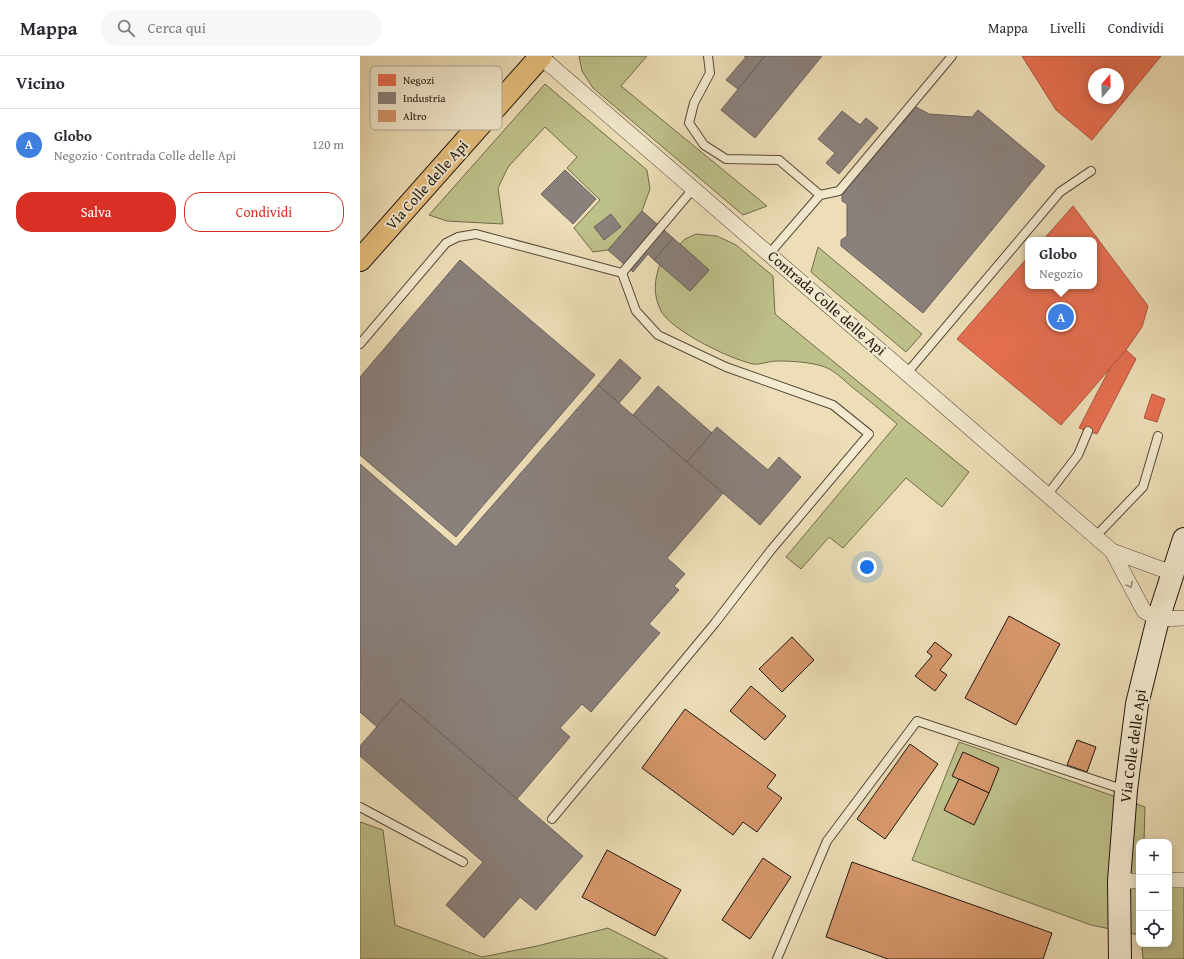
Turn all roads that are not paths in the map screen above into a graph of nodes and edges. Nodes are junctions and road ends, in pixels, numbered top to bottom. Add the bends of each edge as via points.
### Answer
1 (541, 56) edge
2 (708, 56) edge
3 (952, 56) edge
4 (502, 100) edge
5 (475, 130) edge
6 (1091, 170) dead end
7 (693, 188) junction
8 (820, 195) junction
9 (769, 254) junction
10 (360, 260) edge
11 (622, 272) junction
12 (360, 344) edge
13 (907, 373) junction
14 (1088, 431) dead end
15 (1158, 436) dead end
16 (1048, 494) junction
17 (1096, 536) junction
18 (1184, 539) edge
19 (1112, 551) junction
20 (1172, 573) junction
21 (1184, 618) edge
22 (1158, 619) junction
23 (1126, 790) junction
24 (360, 807) edge
25 (552, 819) dead end
26 (463, 862) dead end
27 (1172, 880) edge
28 (1184, 880) edge
29 (1129, 881) edge
30 (777, 959) edge
31 (1120, 959) edge

1 - 4 main road, Via Colle delle Api
1 - 7 street, Contrada Colle delle Api
2 - 8 lane via 710,73 694,103 689,123 704,145 726,159 780,160
3 - 8 lane via 839,191
5 - 10 main road, Via Colle delle Api
6 - 13 lane via 1060,192
7 - 9 street, Contrada Colle delle Api
7 - 11 lane
8 - 9 lane
9 - 13 street, Contrada Colle delle Api
11 - 12 lane via 476,234 458,237 446,243
11 - 25 lane via 636,310 658,335 726,367 834,405 869,434
13 - 16 street, Contrada Colle delle Api
14 - 16 lane via 1078,455
15 - 17 lane via 1143,487
16 - 17 street, Contrada Colle delle Api
17 - 19 street, Contrada Colle delle Api
18 - 20 main road, Via Colle delle Api
19 - 20 street, Contrada Colle delle Api
19 -> 22 street, Contrada Colle delle Api via 1144,611
20 - 22 main road, Via Colle delle Api
21 - 22 street
22 - 23 main road, Via Colle delle Api via 1136,704
23 - 29 main road, Via Colle delle Api
23 - 30 lane via 917,721 827,841
24 - 26 lane
27 - 28 street
29 - 31 main road, Via Colle delle Api

